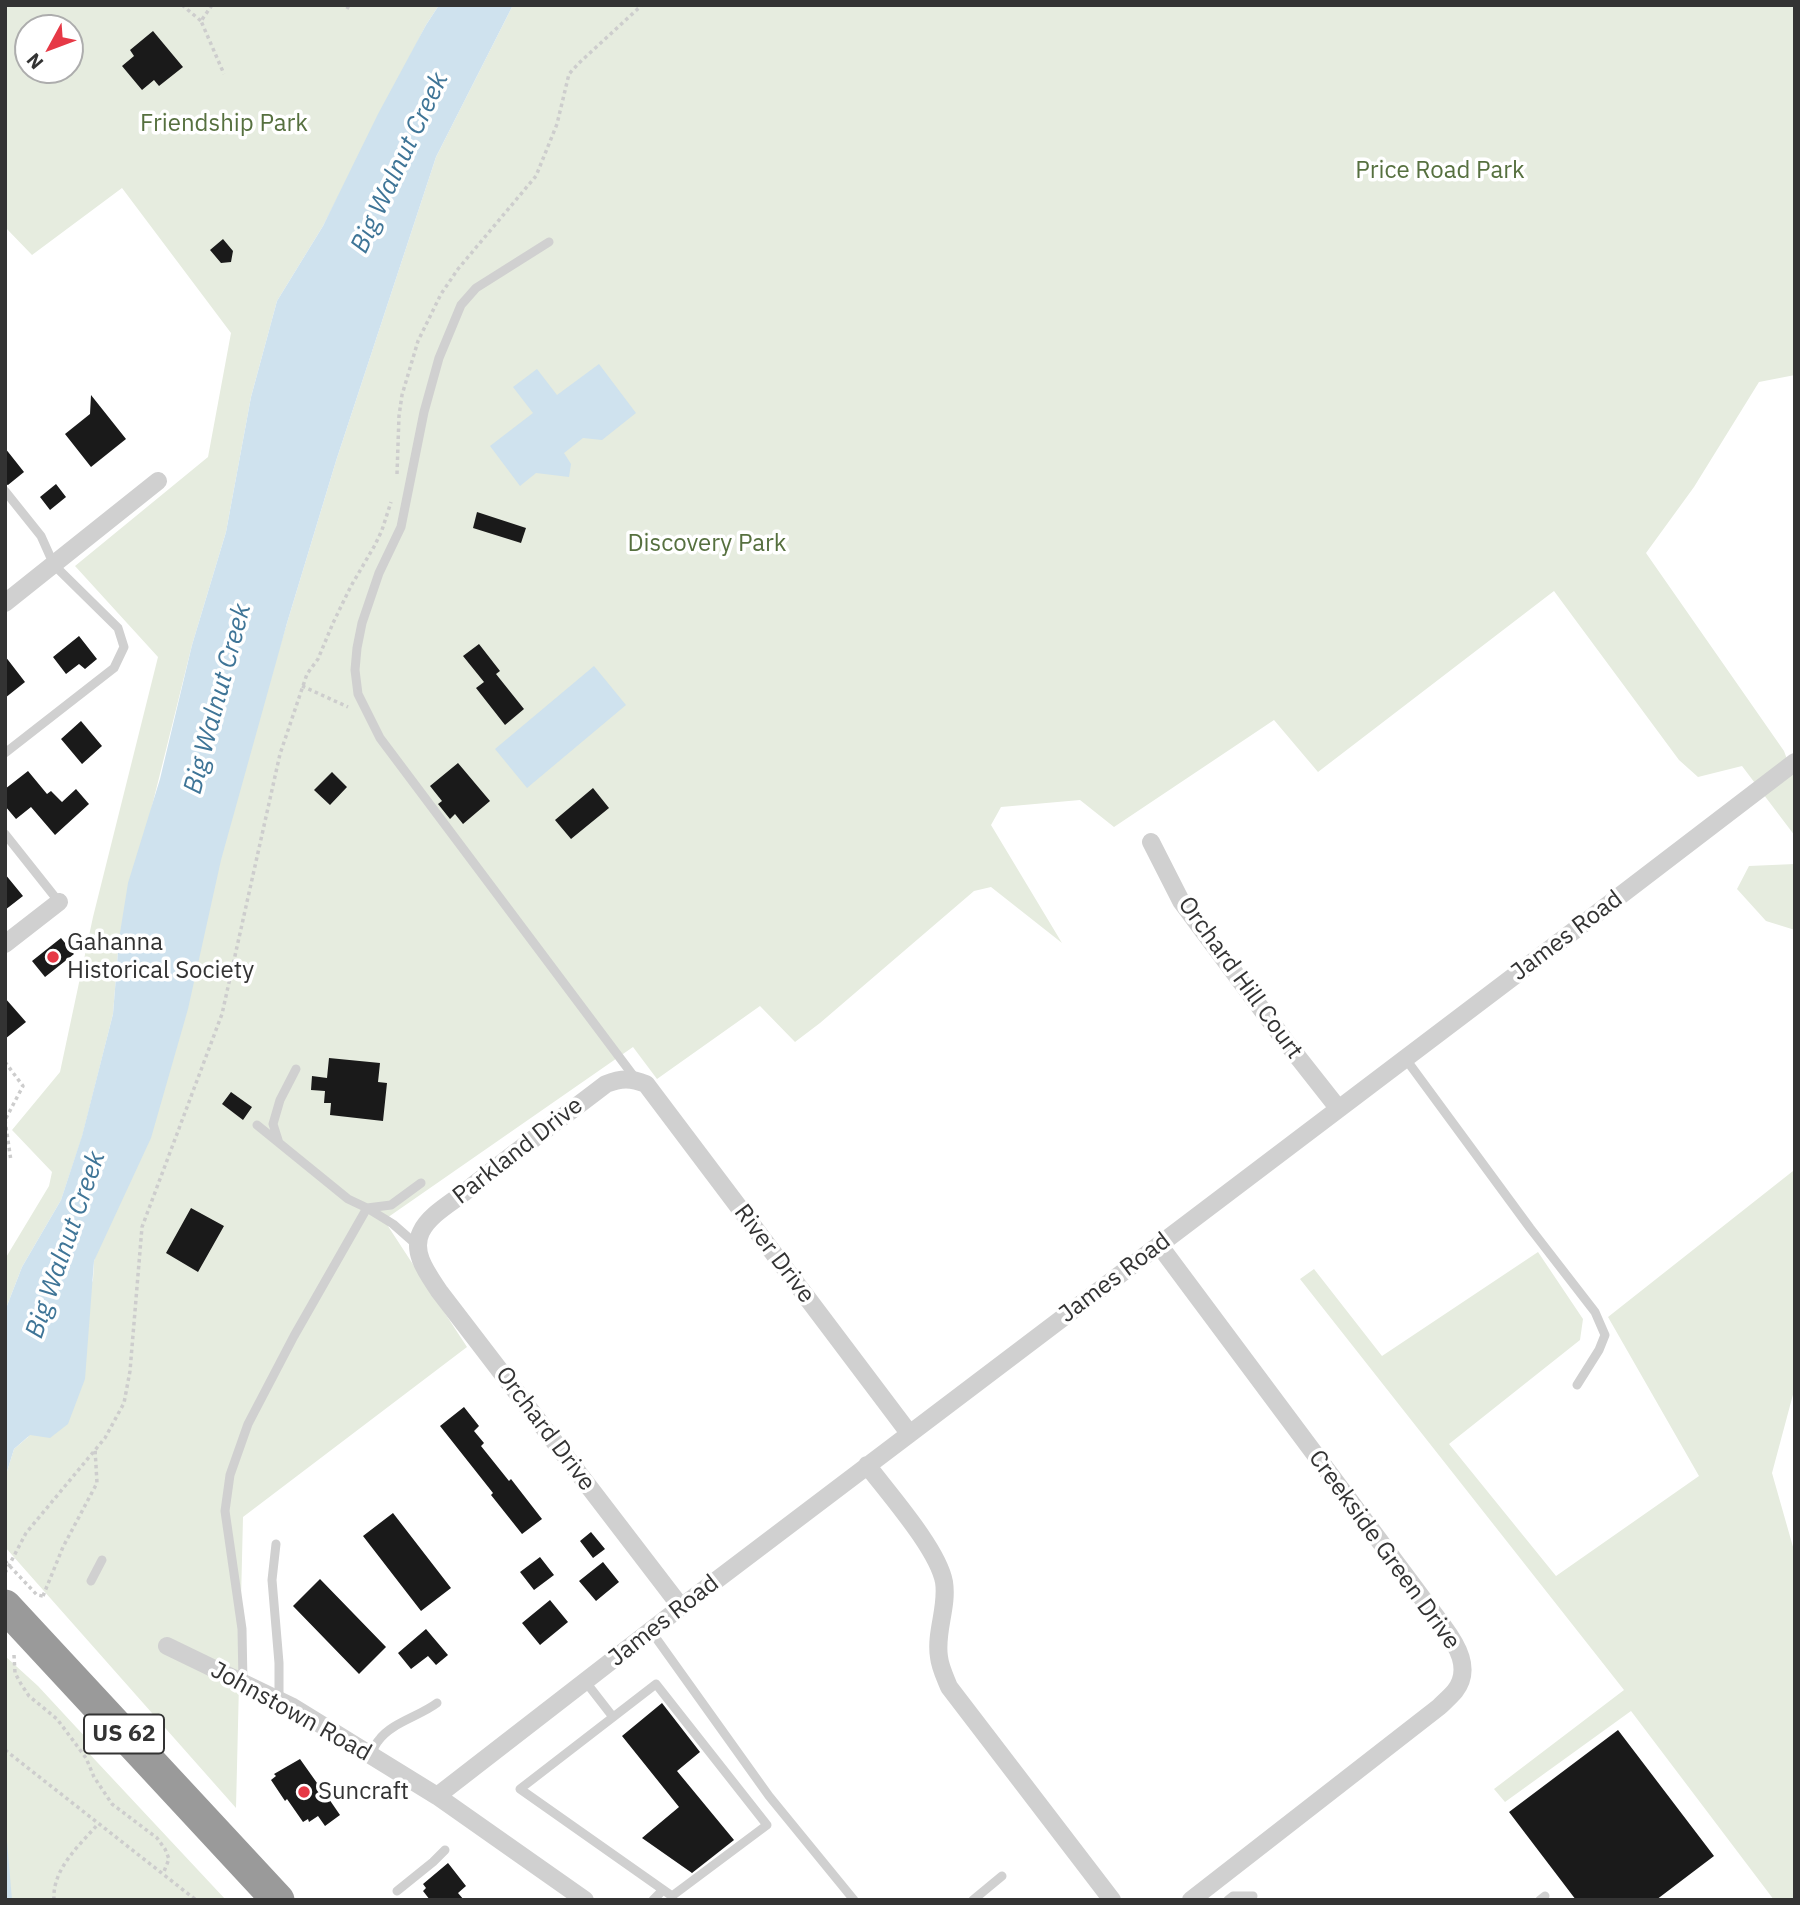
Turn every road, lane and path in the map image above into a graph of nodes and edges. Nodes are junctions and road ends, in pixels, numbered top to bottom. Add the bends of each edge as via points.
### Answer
1 (182, 5) edge
2 (212, 5) edge
3 (642, 5) edge
4 (201, 22) junction
5 (224, 74) dead end
6 (549, 242) dead end
7 (158, 481) dead end
8 (396, 482) dead end
9 (5, 491) edge
10 (392, 499) dead end
11 (54, 565) junction
12 (5, 603) edge
13 (302, 686) junction
14 (367, 715) junction
15 (5, 753) edge
16 (1795, 761) edge
17 (5, 834) edge
18 (1150, 842) dead end
19 (59, 902) joint
20 (5, 944) edge
21 (1405, 1058) junction
22 (5, 1062) edge
23 (296, 1069) dead end
24 (636, 1080) junction
25 (1338, 1108) junction
26 (5, 1120) edge
27 (257, 1125) dead end
28 (280, 1144) junction
29 (11, 1161) dead end
30 (421, 1183) dead end
31 (367, 1208) junction
32 (1159, 1245) junction
33 (419, 1247) junction
34 (1577, 1385) dead end
35 (909, 1433) junction
36 (95, 1449) junction
37 (867, 1465) junction
38 (276, 1544) dead end
39 (103, 1560) dead end
40 (5, 1561) edge
41 (5, 1573) edge
42 (91, 1581) dead end
43 (681, 1607) junction
44 (15, 1630) edge
45 (650, 1631) junction
46 (167, 1646) dead end
47 (585, 1681) junction
48 (243, 1683) junction
49 (279, 1700) junction
50 (437, 1703) dead end
51 (613, 1717) junction
52 (5, 1750) edge
53 (371, 1755) junction
54 (437, 1796) junction
55 (98, 1824) junction
56 (445, 1850) dead end
57 (163, 1874) junction
58 (1002, 1876) dead end
59 (663, 1890) junction
60 (397, 1891) dead end
61 (1253, 1896) dead end
62 (54, 1900) edge
63 (196, 1900) edge
64 (278, 1900) edge
65 (585, 1900) edge
66 (653, 1900) edge
67 (854, 1900) edge
68 (973, 1900) edge
69 (1112, 1900) edge
70 (1191, 1900) edge
71 (1228, 1900) edge

1 - 4 path
2 - 4 path
3 - 8 path via 569,74 557,124 536,176 441,294 418,341 402,395
4 - 5 path
6 - 14 lane via 476,288 461,304 452,324 424,412 401,527 362,623 355,670
7 - 11 street
9 - 11 lane via 41,536
10 - 13 path via 383,530
11 - 12 street
11 - 15 lane via 118,628 124,647 114,668
13 - 14 path
13 - 36 path via 275,773 222,1014 142,1227 124,1403
14 - 24 lane
16 - 21 street, James Road
17 - 19 lane
18 - 25 street, Orchard Hill Court via 1181,901
19 - 20 street
21 - 25 street, James Road
21 - 34 lane via 1595,1312 1605,1335
22 - 26 path via 23,1086
23 - 28 lane via 273,1124
24 - 33 street, Parkland Drive via 620,1078 606,1084 482,1178 433,1217 421,1233
24 - 35 street, River Drive via 653,1092
25 - 32 street, James Road
26 - 29 path
27 - 28 lane
28 - 31 lane via 348,1199
30 - 31 lane via 391,1205
31 - 33 lane
31 - 48 lane via 254,1413 230,1475 225,1511 242,1629
32 - 35 street, James Road
32 - 70 street, Creekside Green Drive via 1443,1626 1462,1661 1462,1678 1438,1707
33 - 43 street, Orchard Drive via 422,1264 439,1291
35 - 37 street, James Road
36 - 40 path, bridge via 97,1483 43,1596
36 - 41 path via 26,1533
37 - 43 street, James Road
37 - 69 street via 925,1541 944,1581 938,1654 949,1687
38 - 49 lane via 272,1580
39 - 42 lane
43 - 45 street, James Road
44 - 57 path via 15,1673 21,1684 57,1719 112,1804 157,1838 169,1859
44 - 64 highway, US 62
45 - 47 street, James Road
45 - 67 lane via 769,1796
46 - 48 street, Johnstown Road
47 - 51 lane
47 - 54 street, James Road
48 - 49 street, Johnstown Road
49 - 53 street, Johnstown Road
50 - 53 lane via 385,1733
51 - 59 lane via 520,1789
51 - 59 lane via 656,1684 767,1825 672,1896
52 - 55 path
53 - 54 street, Johnstown Road
54 - 65 street, Johnstown Road
55 - 57 path
55 - 62 path via 58,1873
56 - 60 lane
57 - 63 path
58 - 68 lane
59 - 66 lane
61 - 71 lane

